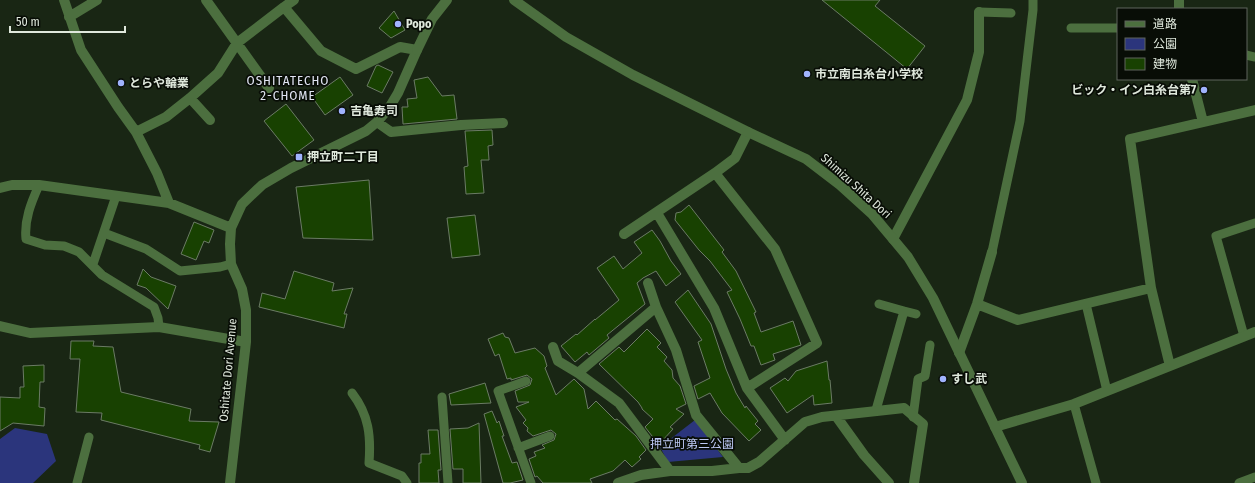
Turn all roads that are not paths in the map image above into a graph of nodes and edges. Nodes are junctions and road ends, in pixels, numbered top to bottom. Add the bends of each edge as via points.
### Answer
1 (64, 0) edge
2 (97, 0) edge
3 (206, 0) edge
4 (294, 0) edge
5 (447, 0) edge
6 (514, 0) edge
7 (1033, 0) edge
8 (284, 7) junction
9 (979, 12) joint
10 (1010, 13) dead end
11 (69, 17) junction
12 (1071, 28) dead end
13 (1117, 28) edge
14 (237, 43) junction
15 (417, 50) junction
16 (1192, 80) edge
17 (269, 88) dead end
18 (190, 98) junction
19 (1255, 110) edge
20 (210, 120) dead end
21 (377, 122) junction
22 (503, 122) dead end
23 (1203, 122) junction
24 (136, 132) junction
25 (748, 132) junction
26 (715, 174) junction
27 (39, 185) junction
28 (0, 188) edge
29 (116, 196) junction
30 (169, 203) junction
31 (657, 213) junction
32 (1255, 223) edge
33 (231, 228) junction
34 (104, 233) junction
35 (624, 234) dead end
36 (894, 239) junction
37 (992, 252) joint
38 (93, 264) junction
39 (231, 264) junction
40 (648, 283) dead end
41 (1151, 288) junction
42 (879, 304) dead end
43 (977, 304) junction
44 (1086, 304) junction
45 (656, 307) junction
46 (904, 312) junction
47 (916, 314) dead end
48 (0, 326) edge
49 (159, 327) junction
50 (1255, 332) edge
51 (1244, 336) junction
52 (246, 342) junction
53 (930, 345) dead end
54 (553, 346) dead end
55 (959, 353) junction
56 (1170, 366) junction
57 (578, 373) junction
58 (526, 381) dead end
59 (747, 388) junction
60 (1107, 391) junction
61 (352, 393) dead end
62 (442, 397) dead end
63 (1074, 404) junction
64 (876, 410) junction
65 (836, 416) junction
66 (913, 417) junction
67 (995, 427) junction
68 (550, 436) dead end
69 (89, 437) dead end
70 (785, 440) junction
71 (518, 448) junction
72 (739, 468) junction
73 (670, 471) junction
74 (1255, 477) edge
75 (77, 483) edge
76 (230, 483) edge
77 (406, 483) edge
78 (448, 483) edge
79 (531, 483) edge
80 (618, 483) edge
81 (889, 483) edge
82 (914, 483) edge
83 (1022, 483) edge
84 (1096, 483) edge
85 (1238, 483) edge

1 - 11 street
2 - 11 street
3 - 14 street
4 - 8 street
5 - 15 street, Oshitate Dori Avenue via 432,19
6 - 25 street, Shimizu Shita Dori via 566,37 632,75
7 - 37 lane via 1020,121
8 - 14 street
8 - 15 street via 321,51 356,69 400,48
9 - 10 lane
9 - 36 street via 979,52 967,100
11 - 24 street via 81,50
12 - 13 lane
14 - 17 street
14 - 18 street via 218,73
15 - 21 street, Oshitate Dori Avenue via 398,93
16 - 23 street
18 - 20 street
18 - 24 street via 166,117
19 - 23 street
21 - 22 street via 391,132
21 - 33 street, Oshitate Dori Avenue via 366,131 262,185 242,204
23 - 41 street via 1130,139
24 - 30 street
25 - 26 street via 735,158
25 - 36 street, Shimizu Shita Dori via 806,159 872,214
26 - 31 street
26 - 59 street via 775,249 817,344
27 - 28 street via 12,185
27 - 29 street
27 - 38 lane via 25,227 26,239 45,245 64,246 79,252
29 - 30 street
29 - 34 lane
30 - 33 street
31 - 35 street
31 - 59 street via 714,308
32 - 51 lane via 1216,236
33 - 39 street, Oshitate Dori Avenue
34 - 38 lane
34 - 39 lane via 146,249 180,271
36 - 55 street, Shimizu Shita Dori via 933,298
37 - 43 street
38 - 49 lane via 102,275 154,307
39 - 52 street, Oshitate Dori Avenue via 242,290 246,310
40 - 45 street
41 - 44 street
41 - 56 street
42 - 46 lane
43 - 44 street via 1018,320
43 - 55 street
44 - 60 lane
45 - 57 street
45 - 72 street via 676,350 696,415
46 - 47 lane
46 - 64 lane
48 - 49 street via 30,333
49 - 52 street
50 - 51 street
51 - 56 street
52 - 76 street, Oshitate Dori Avenue
53 - 66 lane via 925,376 918,379
54 - 57 street via 558,362
55 - 67 street, Shimizu Shita Dori
56 - 60 street
57 - 73 street via 619,403
58 - 71 lane via 498,391
59 - 70 street
60 - 63 street
61 - 77 lane via 361,404 368,425 369,463 402,476
62 - 78 lane
63 - 67 street
63 - 84 lane
64 - 65 street
64 - 66 street via 904,408
65 - 70 street via 822,416 805,422
65 - 81 street via 864,455
66 - 82 street via 922,424
67 - 83 street, Shimizu Shita Dori
68 - 71 lane
69 - 75 lane
70 - 72 street via 759,462 748,468
71 - 79 lane
72 - 73 street
73 - 80 street via 641,474
74 - 85 lane

